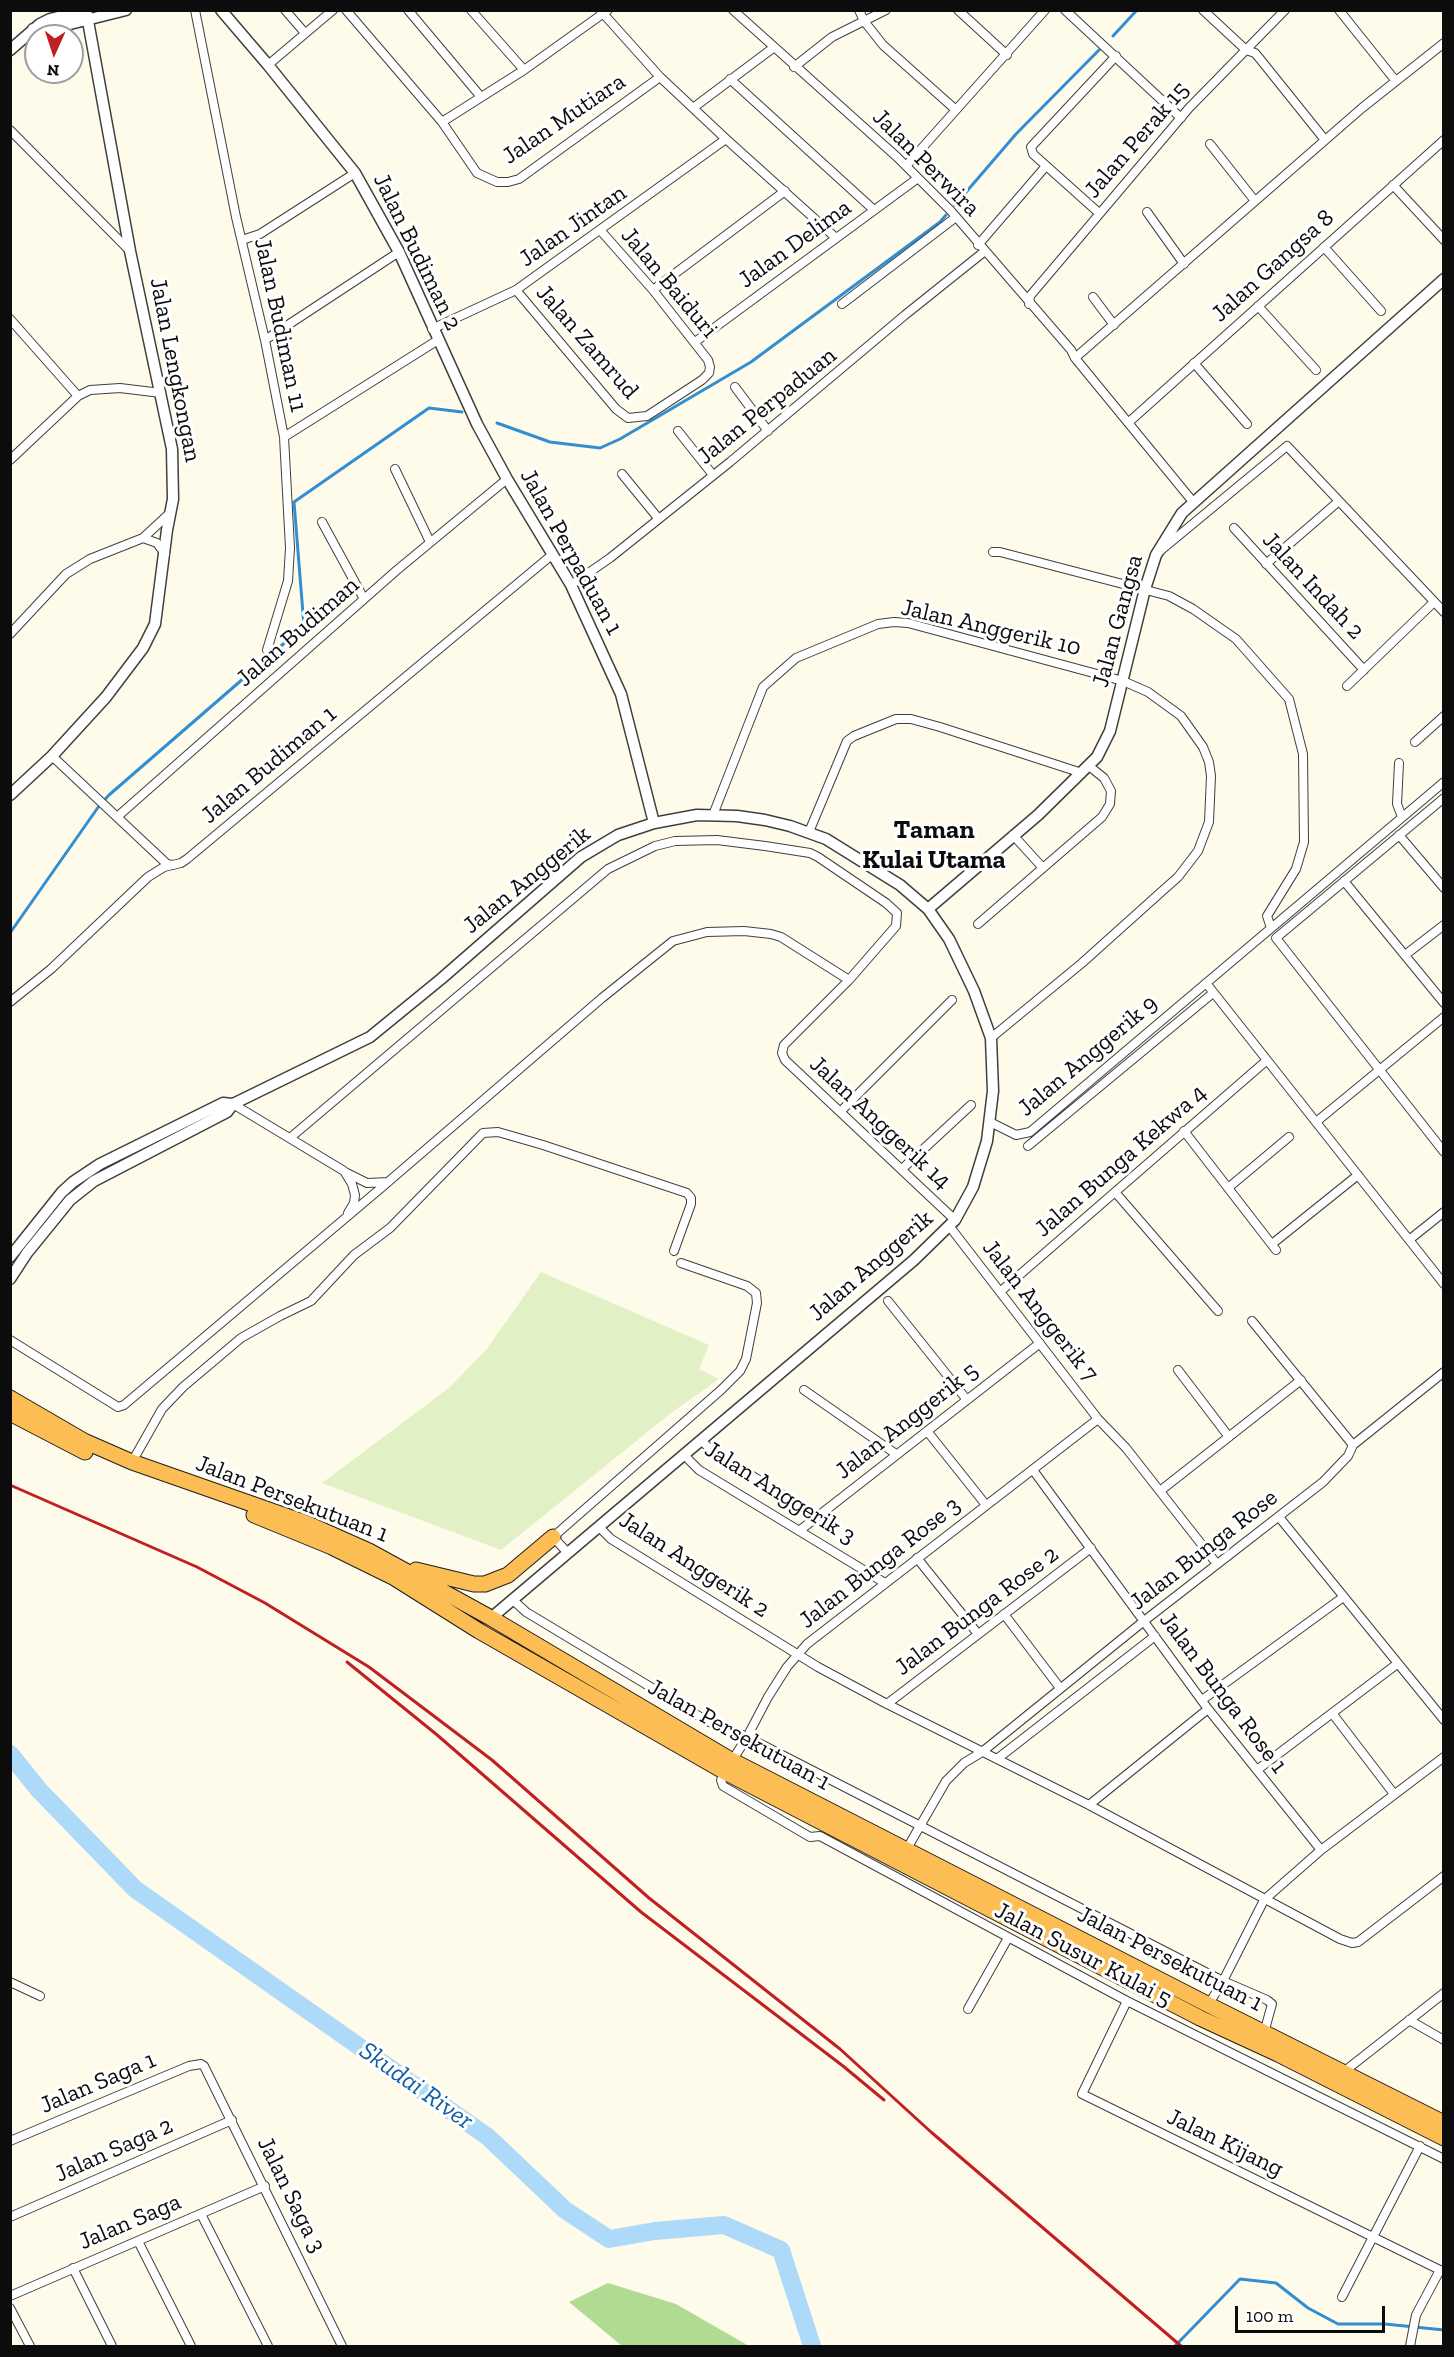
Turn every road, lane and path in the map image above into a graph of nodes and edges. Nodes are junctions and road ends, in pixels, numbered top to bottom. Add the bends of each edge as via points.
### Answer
1 (126, 10) edge
2 (195, 10) edge
3 (220, 10) edge
4 (285, 10) edge
5 (333, 10) edge
6 (346, 10) edge
7 (408, 10) edge
8 (471, 10) edge
9 (733, 10) edge
10 (859, 10) edge
11 (886, 10) edge
12 (958, 10) edge
13 (1045, 10) edge
14 (1065, 10) edge
15 (1203, 10) edge
16 (1286, 10) edge
17 (1339, 10) edge
18 (604, 12) edge
19 (87, 13) edge
20 (864, 21) junction
21 (305, 33) junction
22 (1443, 43) edge
23 (773, 48) junction
24 (10, 50) edge
25 (1246, 50) junction
26 (1007, 54) junction
27 (1116, 56) junction
28 (268, 65) junction
29 (794, 67) junction
30 (524, 70) junction
31 (660, 77) junction
32 (730, 80) junction
33 (1395, 81) junction
34 (481, 97) junction
35 (693, 108) junction
36 (956, 110) junction
37 (1181, 118) junction
38 (442, 122) junction
39 (10, 130) edge
40 (726, 140) junction
41 (1324, 140) junction
42 (1443, 140) edge
43 (1209, 144) dead end
44 (906, 166) junction
45 (1046, 166) junction
46 (355, 173) junction
47 (918, 178) junction
48 (1393, 185) junction
49 (785, 191) junction
50 (1255, 201) junction
51 (874, 210) junction
52 (1147, 212) dead end
53 (1100, 213) junction
54 (953, 214) junction
55 (601, 231) junction
56 (836, 238) junction
57 (242, 240) junction
58 (1443, 240) edge
59 (1324, 247) junction
60 (982, 248) junction
61 (130, 251) junction
62 (399, 252) junction
63 (1184, 264) junction
64 (1443, 279) edge
65 (516, 290) junction
66 (653, 290) junction
67 (1093, 297) dead end
68 (842, 304) dead end
69 (1029, 304) junction
70 (1258, 306) junction
71 (1382, 311) dead end
72 (10, 319) edge
73 (1114, 325) junction
74 (432, 329) junction
75 (265, 340) junction
76 (438, 340) junction
77 (695, 342) junction
78 (1076, 358) junction
79 (1194, 363) junction
80 (1316, 370) dead end
81 (735, 387) dead end
82 (161, 393) junction
83 (78, 396) junction
84 (470, 410) joint
85 (628, 418) joint
86 (1129, 422) junction
87 (1247, 424) dead end
88 (678, 431) dead end
89 (768, 431) junction
90 (284, 437) junction
91 (10, 460) edge
92 (395, 469) dead end
93 (622, 474) dead end
94 (713, 475) junction
95 (507, 479) junction
96 (1339, 501) junction
97 (1194, 503) junction
98 (170, 513) junction
99 (658, 518) junction
100 (322, 522) dead end
101 (1234, 528) dead end
102 (143, 538) junction
103 (430, 542) junction
104 (993, 552) dead end
105 (1158, 552) junction
106 (165, 554) junction
107 (553, 554) junction
108 (1266, 564) junction
109 (571, 585) junction
110 (1145, 589) junction
111 (364, 599) junction
112 (1434, 602) junction
113 (1443, 612) edge
114 (10, 634) edge
115 (267, 650) dead end
116 (1364, 670) junction
117 (1123, 681) junction
118 (1347, 686) dead end
119 (1443, 716) edge
120 (1415, 742) dead end
121 (52, 756) junction
122 (1399, 763) dead end
123 (1086, 770) junction
124 (1443, 783) edge
125 (10, 795) edge
126 (1443, 798) edge
127 (713, 815) junction
128 (117, 817) junction
129 (1402, 817) junction
130 (654, 823) junction
131 (809, 832) junction
132 (1013, 835) junction
133 (1399, 836) junction
134 (173, 865) junction
135 (1043, 868) junction
136 (1344, 881) junction
137 (1443, 888) edge
138 (928, 909) junction
139 (978, 924) dead end
140 (1443, 925) edge
141 (1271, 928) junction
142 (1405, 956) junction
143 (849, 980) junction
144 (1206, 983) junction
145 (1213, 993) junction
146 (952, 1000) dead end
147 (10, 1002) edge
148 (1443, 1003) edge
149 (1443, 1017) edge
150 (991, 1038) junction
151 (1266, 1061) junction
152 (1379, 1070) junction
153 (233, 1104) junction
154 (971, 1105) dead end
155 (841, 1111) junction
156 (990, 1122) junction
157 (1316, 1122) junction
158 (1184, 1131) junction
159 (1289, 1137) dead end
160 (290, 1138) junction
161 (1028, 1146) dead end
162 (1443, 1152) edge
163 (902, 1168) junction
164 (102, 1169) junction
165 (344, 1171) junction
166 (1358, 1175) junction
167 (389, 1182) junction
168 (1228, 1188) junction
169 (1115, 1192) junction
170 (1443, 1212) edge
171 (342, 1221) junction
172 (952, 1224) junction
173 (1409, 1240) junction
174 (674, 1251) dead end
175 (10, 1257) edge
176 (681, 1263) dead end
177 (10, 1279) edge
178 (1443, 1284) edge
179 (1001, 1291) junction
180 (888, 1301) dead end
181 (1218, 1311) dead end
182 (1252, 1321) dead end
183 (10, 1340) edge
184 (1040, 1343) junction
185 (1178, 1370) dead end
186 (1443, 1372) edge
187 (1301, 1380) junction
188 (804, 1390) dead end
189 (10, 1398) edge
190 (967, 1400) junction
191 (10, 1413) edge
192 (1098, 1419) junction
193 (927, 1431) junction
194 (1229, 1437) junction
195 (702, 1441) junction
196 (1353, 1445) junction
197 (896, 1454) junction
198 (684, 1455) junction
199 (132, 1462) junction
200 (1033, 1470) junction
201 (1160, 1491) junction
202 (986, 1505) junction
203 (817, 1516) junction
204 (1279, 1517) junction
205 (599, 1527) junction
206 (800, 1531) junction
207 (553, 1537) junction
208 (1090, 1548) junction
209 (568, 1553) junction
210 (917, 1558) junction
211 (1217, 1564) junction
212 (399, 1566) junction
213 (885, 1583) junction
214 (1342, 1598) junction
215 (513, 1600) junction
216 (1004, 1614) junction
217 (491, 1618) junction
218 (1144, 1621) junction
219 (978, 1634) junction
220 (1155, 1636) junction
221 (797, 1654) junction
222 (1397, 1664) junction
223 (1060, 1688) junction
224 (1202, 1700) junction
225 (887, 1704) junction
226 (1208, 1708) junction
227 (1332, 1713) junction
228 (1443, 1720) edge
229 (747, 1737) junction
230 (982, 1752) junction
231 (1443, 1757) edge
232 (997, 1759) junction
233 (728, 1766) junction
234 (1257, 1770) junction
235 (1394, 1794) junction
236 (1089, 1805) junction
237 (826, 1824) junction
238 (919, 1826) junction
239 (907, 1848) junction
240 (1321, 1850) junction
241 (898, 1863) junction
242 (1443, 1876) edge
243 (1264, 1899) junction
244 (1008, 1938) junction
245 (1223, 1981) junction
246 (10, 1982) edge
247 (1443, 1993) edge
248 (40, 1995) dead end
249 (1127, 2001) junction
250 (1209, 2005) junction
251 (968, 2009) dead end
252 (1200, 2018) junction
253 (1409, 2020) junction
254 (1264, 2033) junction
255 (1443, 2040) edge
256 (201, 2064) joint
257 (1338, 2078) junction
258 (232, 2120) junction
259 (1443, 2122) edge
260 (1443, 2138) edge
261 (10, 2141) edge
262 (1420, 2146) junction
263 (1443, 2159) edge
264 (265, 2186) junction
265 (201, 2214) junction
266 (10, 2217) edge
267 (1373, 2237) junction
268 (138, 2241) junction
269 (73, 2268) junction
270 (1442, 2271) edge
271 (10, 2296) edge
272 (1342, 2297) dead end
273 (10, 2308) edge
274 (30, 2346) edge
275 (112, 2346) edge
276 (191, 2346) edge
277 (268, 2346) edge
278 (342, 2346) edge
279 (1410, 2346) edge

1 - 19 street
2 - 57 street, Jalan Budiman 11
3 - 28 street, Jalan Budiman 2
4 - 21 street
5 - 21 street
6 - 38 street
7 - 34 street
8 - 30 street
9 - 23 street, Jalan Perwira
10 - 20 street
11 - 20 street
12 - 26 street
13 - 26 street
14 - 27 street
15 - 25 street
16 - 25 street, Jalan Perak 15
17 - 33 street
18 - 30 street
18 - 31 street
19 - 24 street via 33,29
19 - 61 street, Jalan Lengkongan
20 - 29 street via 832,37
20 - 36 street via 883,45
21 - 28 street
22 - 33 street
23 - 29 street, Jalan Perwira
23 - 32 street
25 - 37 street, Jalan Perak 15
25 - 41 street via 1255,53
26 - 36 street
27 - 37 street
27 - 45 street via 1032,145 1031,150
28 - 46 street, Jalan Budiman 2
29 - 44 street, Jalan Perwira
30 - 34 street
31 - 35 street
31 - 38 street, Jalan Mutiara via 519,179 508,182 497,182 477,173
32 - 35 street
32 - 51 street
33 - 41 street
34 - 38 street
35 - 40 street
36 - 44 street
37 - 53 street, Jalan Perak 15
39 - 61 street
40 - 49 street
40 - 55 street, Jalan Jintan
41 - 50 street
42 - 48 street, Jalan Gangsa 8
43 - 50 street
44 - 47 street, Jalan Perwira
45 - 53 street
45 - 60 street, Jalan Perpaduan
46 - 57 street via 260,234
46 - 62 street, Jalan Budiman 2
47 - 51 street, Jalan Delima
47 - 54 street, Jalan Perwira
48 - 58 street
48 - 59 street, Jalan Gangsa 8
49 - 56 street
49 - 66 street
50 - 63 street
51 - 56 street, Jalan Delima
52 - 63 street
53 - 69 street, Jalan Perak 15 via 1030,296
54 - 60 street, Jalan Perwira
54 - 68 street
55 - 65 street, Jalan Jintan
55 - 66 street, Jalan Baiduri
56 - 77 street, Jalan Delima
57 - 75 street, Jalan Budiman 11
59 - 70 street, Jalan Gangsa 8
59 - 71 street
60 - 69 street, Jalan Perwira
60 - 89 street, Jalan Perpaduan
61 - 82 street, Jalan Lengkongan
62 - 74 street, Jalan Budiman 2
62 - 75 street
63 - 73 street
64 - 97 street, Jalan Gangsa
65 - 74 street, Jalan Jintan
65 - 85 street, Jalan Zamrud via 616,409
66 - 77 street, Jalan Baiduri
67 - 73 street
69 - 78 street, Jalan Perwira
70 - 79 street, Jalan Gangsa 8
70 - 80 street
72 - 83 street
73 - 78 street
74 - 76 street, Jalan Budiman 2
75 - 90 street, Jalan Budiman 11
76 - 84 street, Jalan Budiman 2
76 - 90 street
77 - 85 street, Jalan Baiduri via 708,360 709,373 647,416
78 - 86 street, Jalan Perwira
79 - 86 street, Jalan Gangsa 8
79 - 87 street
81 - 89 street
82 - 83 street via 111,388 90,390
82 - 98 street, Jalan Lengkongan via 172,449 174,486
83 - 91 street
84 - 95 street, Jalan Perpaduan 1
86 - 97 street, Jalan Perwira
88 - 94 street
89 - 94 street, Jalan Perpaduan
90 - 115 street, Jalan Budiman 11 via 288,581
92 - 103 street
93 - 99 street
94 - 99 street, Jalan Perpaduan
95 - 103 street, Jalan Budiman
95 - 107 street, Jalan Perpaduan 1
96 - 105 street via 1287,446
96 - 108 street
96 - 112 street
97 - 105 street, Jalan Gangsa via 1182,513
98 - 102 street
98 - 106 street, Jalan Lengkongan
99 - 109 street, Jalan Perpaduan
100 - 111 street
101 - 108 street, Jalan Indah 2
102 - 106 street via 157,543
102 - 114 street via 90,559 66,574
103 - 111 street, Jalan Budiman
104 - 110 street
105 - 110 street, Jalan Gangsa
106 - 121 street, Jalan Lengkongan via 155,624 143,648 106,697
107 - 109 street, Jalan Perpaduan 1
107 - 134 street, Jalan Budiman 1 via 188,858
108 - 116 street, Jalan Indah 2
109 - 130 street, Jalan Perpaduan 1 via 621,694
110 - 117 street, Jalan Gangsa
110 - 141 street via 1193,609 1236,639 1289,699 1303,754 1304,842 1296,869 1267,916
111 - 128 street, Jalan Budiman
112 - 113 street
112 - 116 street
116 - 118 street
117 - 123 street, Jalan Gangsa via 1110,731
117 - 127 street, Jalan Anggerik 10 via 908,623 878,624 796,658 763,687
117 - 150 street, Jalan Anggerik 10 via 1148,692 1181,716 1203,747 1211,776 1209,822 1204,837 1178,877
119 - 120 street
121 - 125 street, Jalan Lengkongan
121 - 128 street
122 - 129 street via 1397,804
123 - 131 street via 911,719 896,719 847,741
123 - 132 street, Jalan Gangsa
123 - 135 street via 1109,784 1110,804 1102,817
124 - 129 street, Jalan Anggerik 9
126 - 133 street
127 - 130 street, Jalan Anggerik
127 - 131 street, Jalan Anggerik via 765,820
128 - 134 street via 167,864
129 - 141 street, Jalan Anggerik 9
130 - 153 street, Jalan Anggerik via 618,835 581,857 370,1037
131 - 138 street, Jalan Anggerik via 876,869
132 - 135 street
132 - 138 street, Jalan Gangsa
133 - 136 street
133 - 137 street
134 - 147 street, Jalan Budiman 1 via 148,877 51,969
135 - 139 street
136 - 142 street
136 - 152 street via 1275,938
138 - 150 street, Jalan Anggerik via 949,939
140 - 142 street
141 - 144 street, Jalan Anggerik 9
142 - 148 street
143 - 155 street, Jalan Anggerik 14 via 784,1045 782,1053 784,1060
143 - 160 street via 896,926 897,913 886,903 810,853 717,840 663,843 608,869 580,891
143 - 167 street via 771,934 707,932 673,941
144 - 145 street
144 - 156 street, Jalan Anggerik 9 via 1030,1132 1016,1135
145 - 151 street
145 - 161 street
146 - 155 street
149 - 152 street
150 - 156 street, Jalan Anggerik
151 - 157 street
151 - 158 street, Jalan Bunga Kekwa 4
152 - 157 street
152 - 162 street
153 - 160 street
153 - 164 street, Jalan Anggerik via 227,1112
154 - 163 street
155 - 163 street, Jalan Anggerik 14
156 - 172 street, Jalan Anggerik via 976,1176
157 - 166 street
158 - 168 street
158 - 169 street, Jalan Bunga Kekwa 4
159 - 168 street
160 - 165 street
163 - 172 street, Jalan Anggerik 14
164 - 175 street, Jalan Anggerik via 73,1182 62,1192
164 - 177 street, Jalan Anggerik via 70,1200
165 - 167 street via 367,1183
165 - 171 street via 355,1195 352,1208
166 - 168 street via 1274,1247
166 - 173 street
167 - 171 street
169 - 179 street, Jalan Bunga Kekwa 4
169 - 181 street
170 - 173 street
171 - 183 street via 124,1405 118,1407
172 - 179 street, Jalan Anggerik 7
172 - 195 street, Jalan Anggerik
173 - 178 street
174 - 199 street via 691,1204 687,1193 543,1145 498,1132 483,1134 390,1228 354,1255 311,1301 241,1338 183,1387 162,1409
176 - 207 street via 747,1286 756,1293 746,1359 722,1390
179 - 184 street, Jalan Anggerik 7
180 - 190 street
182 - 187 street
184 - 190 street, Jalan Anggerik 5
184 - 192 street, Jalan Anggerik 7
185 - 194 street
186 - 196 street, Jalan Bunga Rose
187 - 194 street
187 - 196 street
188 - 197 street
189 - 199 highway, Jalan Persekutuan 1 via 84,1441
190 - 193 street, Jalan Anggerik 5
191 - 233 highway, Jalan Persekutuan 1 via 128,1471 332,1547 393,1577 479,1630
192 - 200 street, Jalan Bunga Rose 3
192 - 201 street, Jalan Anggerik 7
193 - 197 street, Jalan Anggerik 5
193 - 202 street
194 - 201 street
195 - 198 street, Jalan Anggerik
195 - 203 street
196 - 204 street, Jalan Bunga Rose via 1348,1456 1323,1482
197 - 203 street, Jalan Anggerik 5
198 - 205 street, Jalan Anggerik
198 - 206 street, Jalan Anggerik 3 via 699,1470
199 - 212 highway, Jalan Persekutuan 1 via 306,1523
200 - 202 street, Jalan Bunga Rose 3
200 - 208 street, Jalan Bunga Rose 1
201 - 211 street, Jalan Anggerik 7
202 - 210 street, Jalan Bunga Rose 3
203 - 206 street, Jalan Anggerik 5
204 - 211 street, Jalan Bunga Rose
204 - 214 street
205 - 209 street, Jalan Anggerik
205 - 221 street, Jalan Anggerik 2 via 610,1539
206 - 213 street, Jalan Anggerik 3
207 - 209 street
207 - 212 highway via 508,1575 485,1584
208 - 216 street, Jalan Bunga Rose 2
208 - 218 street, Jalan Bunga Rose 1
209 - 215 street, Jalan Anggerik
210 - 213 street, Jalan Bunga Rose 3
210 - 219 street
211 - 218 street, Jalan Bunga Rose
212 - 217 highway, Jalan Persekutuan 1
213 - 221 street, Jalan Bunga Rose 3
214 - 222 street
214 - 224 street
215 - 217 street, Jalan Anggerik
215 - 229 street via 526,1612 707,1720
216 - 219 street, Jalan Bunga Rose 2
216 - 223 street
217 - 233 highway, Jalan Persekutuan 1
218 - 220 street, Jalan Bunga Rose 1
218 - 223 street, Jalan Bunga Rose
219 - 225 street, Jalan Bunga Rose 2
220 - 224 street, Jalan Bunga Rose 1
220 - 232 street
221 - 225 street
221 - 229 street, Jalan Bunga Rose 3
222 - 227 street
222 - 228 street
223 - 230 street, Jalan Bunga Rose
224 - 226 street, Jalan Bunga Rose 1
225 - 230 street
226 - 234 street, Jalan Bunga Rose 1
226 - 236 street
227 - 234 street
227 - 235 street
229 - 233 street, Jalan Bunga Rose 3
229 - 238 street
230 - 232 street
230 - 238 street, Jalan Bunga Rose via 946,1781
231 - 235 street
232 - 236 street
233 - 237 highway, Jalan Persekutuan 1
233 - 237 street, Jalan Susur Kulai 5 via 721,1780 727,1789 810,1837
234 - 240 street, Jalan Bunga Rose 1
235 - 240 street
236 - 243 street
237 - 239 highway, Jalan Persekutuan 1
237 - 241 highway, Jalan Persekutuan 1
237 - 244 street, Jalan Susur Kulai 5
238 - 239 street, Jalan Bunga Rose
238 - 245 street
239 - 241 street, Jalan Bunga Rose
239 - 250 highway, Jalan Persekutuan 1
240 - 243 street
241 - 252 highway, Jalan Persekutuan 1
242 - 243 street via 1353,1943 1340,1940
243 - 245 street
244 - 249 street, Jalan Susur Kulai 5
244 - 251 street
245 - 250 street
245 - 254 street via 1272,2004
246 - 248 street
247 - 253 street
249 - 262 street, Jalan Susur Kulai 5
249 - 267 street, Jalan Kijang via 1082,2094
250 - 252 street
250 - 254 highway, Jalan Persekutuan 1
252 - 257 highway, Jalan Persekutuan 1
253 - 255 street
253 - 257 street
254 - 257 highway, Jalan Persekutuan 1
256 - 258 street, Jalan Saga 3
256 - 261 street, Jalan Saga 1
257 - 259 highway, Jalan Persekutuan 1
257 - 260 highway, Jalan Persekutuan 1
258 - 264 street, Jalan Saga 3
258 - 266 street, Jalan Saga 2
262 - 263 street, Jalan Susur Kulai 5
262 - 267 street
264 - 265 street, Jalan Saga
264 - 278 street, Jalan Saga 3
265 - 268 street, Jalan Saga
265 - 277 street
267 - 270 street, Jalan Kijang
267 - 272 street
268 - 269 street, Jalan Saga
268 - 276 street
269 - 271 street, Jalan Saga
269 - 275 street
270 - 279 street via 1416,2315
273 - 274 street

